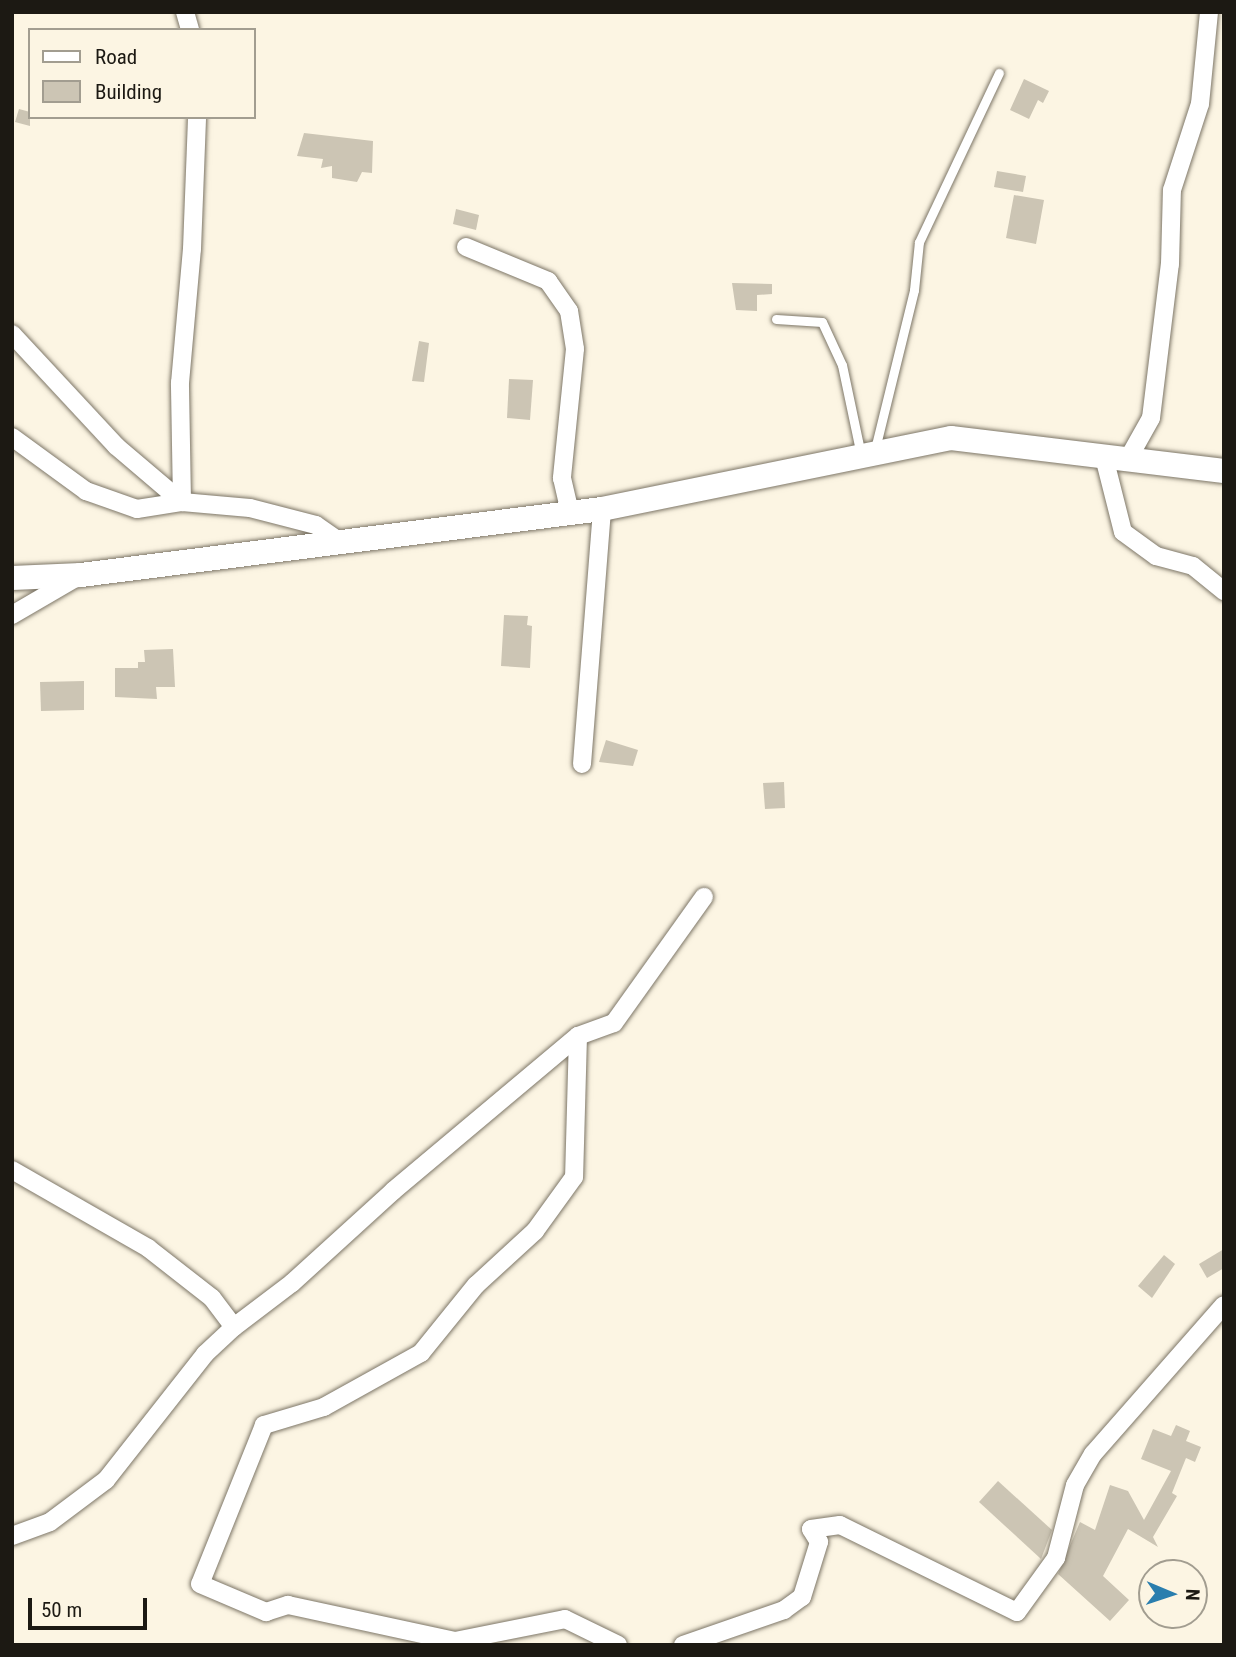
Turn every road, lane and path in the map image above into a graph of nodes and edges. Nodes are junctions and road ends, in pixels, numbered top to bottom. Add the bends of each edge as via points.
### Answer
1 (1209, 12) edge
2 (999, 73) dead end
3 (197, 119) edge
4 (466, 247) dead end
5 (776, 319) dead end
6 (12, 334) edge
7 (12, 437) edge
8 (868, 455) junction
9 (1116, 458) junction
10 (1224, 471) edge
11 (182, 502) junction
12 (602, 509) junction
13 (570, 512) junction
14 (342, 542) junction
15 (81, 575) junction
16 (12, 579) edge
17 (1224, 591) edge
18 (12, 615) edge
19 (582, 764) dead end
20 (704, 897) dead end
21 (578, 1036) junction
22 (12, 1170) edge
23 (1224, 1305) edge
24 (234, 1327) junction
25 (12, 1536) edge
26 (618, 1645) edge
27 (683, 1645) edge

1 - 9 street via 1200,104 1172,190 1170,264 1151,418
2 - 8 lane via 919,242 899,360
3 - 11 street via 180,383
4 - 13 street via 548,281 569,311 575,349 562,478
5 - 8 lane via 822,322 842,365
6 - 11 street via 116,446
7 - 11 street via 86,491 137,509
8 - 9 street via 951,438
8 - 12 street
9 - 10 street
9 - 17 street via 1123,532 1156,556 1193,566
11 - 14 street via 250,508 316,525
12 - 13 street
12 - 19 street
13 - 14 street
14 - 15 street
15 - 16 street
15 - 18 street
20 - 21 street via 614,1023
21 - 24 street via 403,1182 292,1283
21 - 26 street via 574,1178 535,1231 475,1284 421,1353 324,1407 264,1425 200,1584 266,1612 288,1605 455,1641 565,1619
22 - 24 street via 148,1248 212,1298
23 - 27 street via 1093,1454 1075,1485 1056,1558 1017,1612 840,1525 811,1529 819,1542 802,1597 783,1610 748,1618
24 - 25 street via 205,1354 106,1480 50,1522

